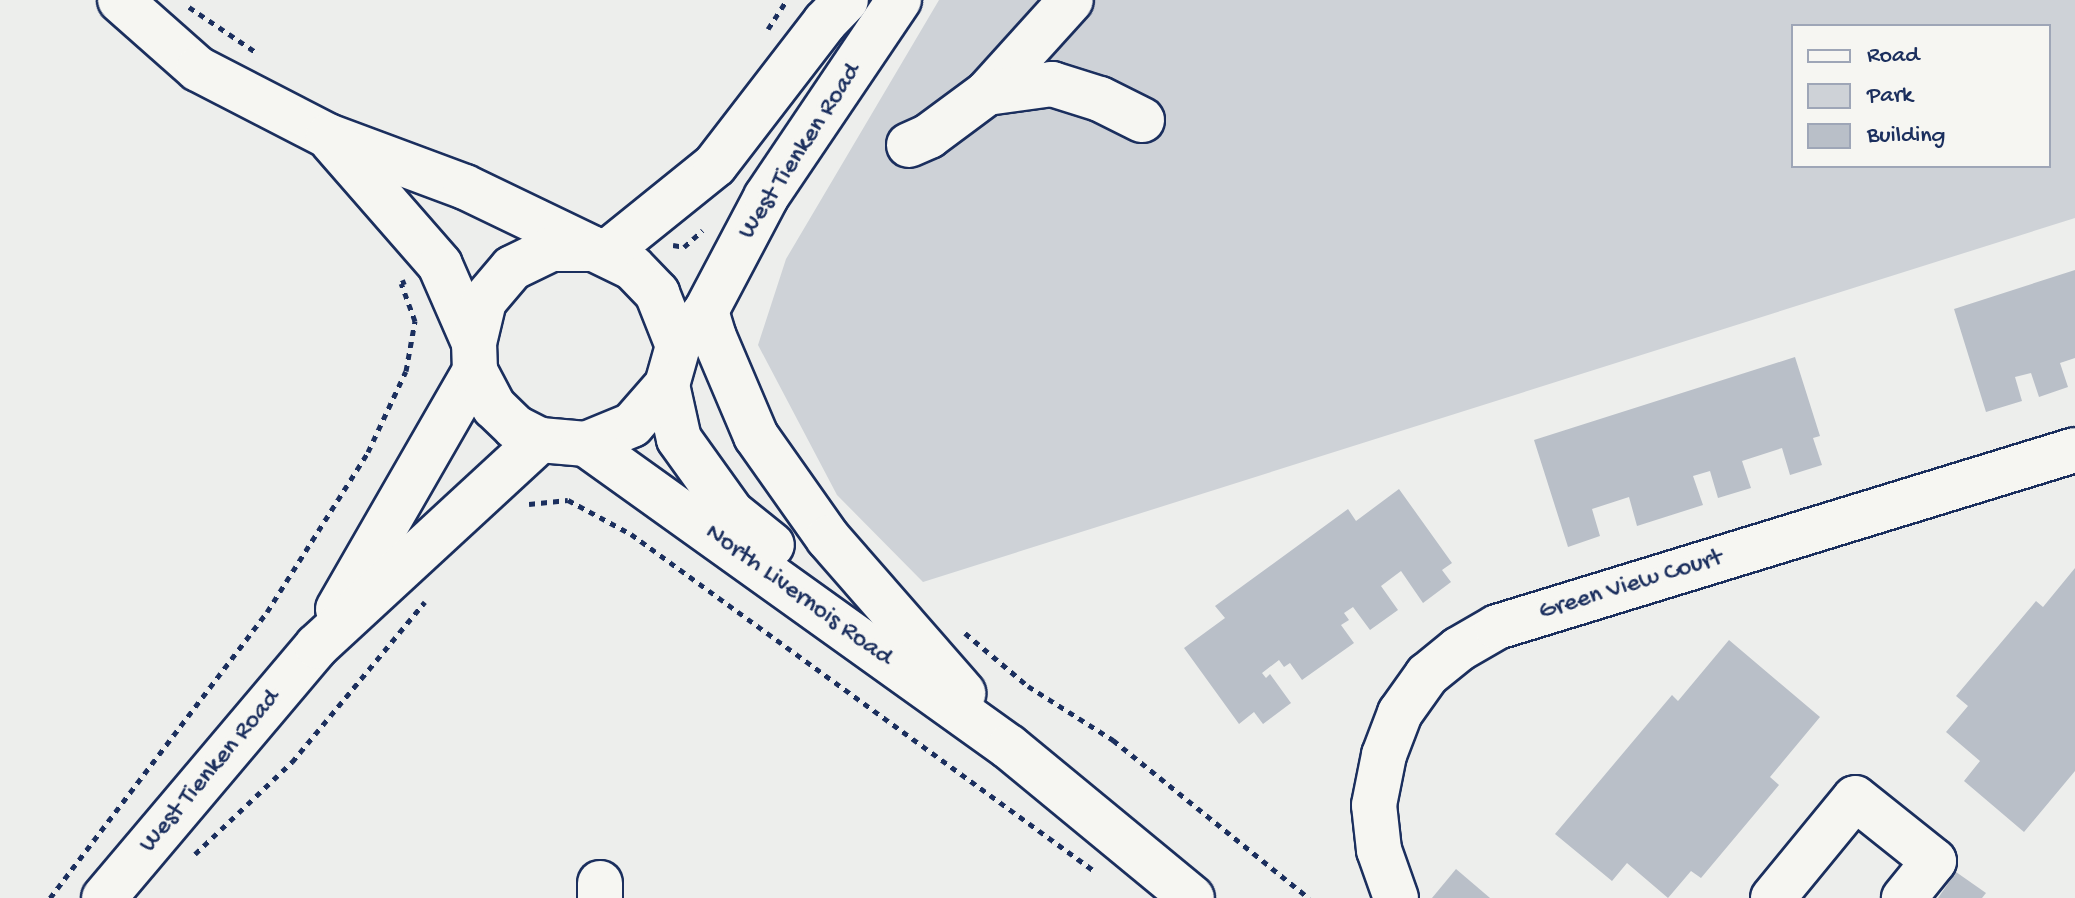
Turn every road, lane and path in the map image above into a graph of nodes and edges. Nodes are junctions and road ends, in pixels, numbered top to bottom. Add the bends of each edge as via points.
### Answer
1 (120, 0) edge
2 (180, 0) edge
3 (787, 0) edge
4 (846, 0) edge
5 (899, 0) edge
6 (1071, 0) edge
7 (762, 38) dead end
8 (269, 62) dead end
9 (987, 93) junction
10 (1142, 120) dead end
11 (328, 136) junction
12 (909, 145) dead end
13 (600, 251) junction
14 (440, 265) junction
15 (706, 311) junction
16 (474, 357) junction
17 (672, 366) junction
18 (540, 440) junction
19 (586, 444) junction
20 (2075, 450) edge
21 (525, 506) dead end
22 (429, 597) dead end
23 (955, 624) dead end
24 (907, 628) junction
25 (317, 646) junction
26 (1009, 747) junction
27 (191, 858) dead end
28 (1098, 874) dead end
29 (50, 898) edge
30 (104, 898) edge
31 (1192, 898) edge
32 (1309, 898) edge
33 (1396, 898) edge
34 (1773, 898) edge
35 (1904, 898) edge

1 - 11 main road via 198,69
2 - 8 path
3 - 7 path
4 - 13 main road, West Tienken Road via 715,165
5 - 15 main road, West Tienken Road via 766,197
6 - 9 main road
9 - 10 main road via 1052,84
9 - 12 main road
11 - 13 main road via 465,187
11 - 14 main road
13 - 16 main road via 551,249 512,268 484,301
13 - 17 main road via 633,268 657,293
14 - 16 main road
14 - 29 path via 401,283 415,321 406,371 368,452 312,545 194,711
15 - 17 main road, West Tienken Road
15 - 24 main road via 756,436 828,538
16 - 18 main road via 494,407 515,427
16 - 25 main road, West Tienken Road
17 - 19 main road via 632,425
17 - 24 main road, North Livernois Road via 679,439 732,513 836,588
18 - 19 main road
18 - 25 main road, West Tienken Road
19 - 26 main road, North Livernois Road
20 - 33 main road, Green View Court via 1497,627 1459,649 1427,675 1384,755 1374,805 1379,850
21 - 28 path via 568,500 631,534
22 - 27 path via 292,762
23 - 32 path via 1028,686 1156,773
24 - 26 main road, North Livernois Road
25 - 30 main road, West Tienken Road
26 - 31 main road, North Livernois Road
34 - 35 main road via 1855,798 1934,861

